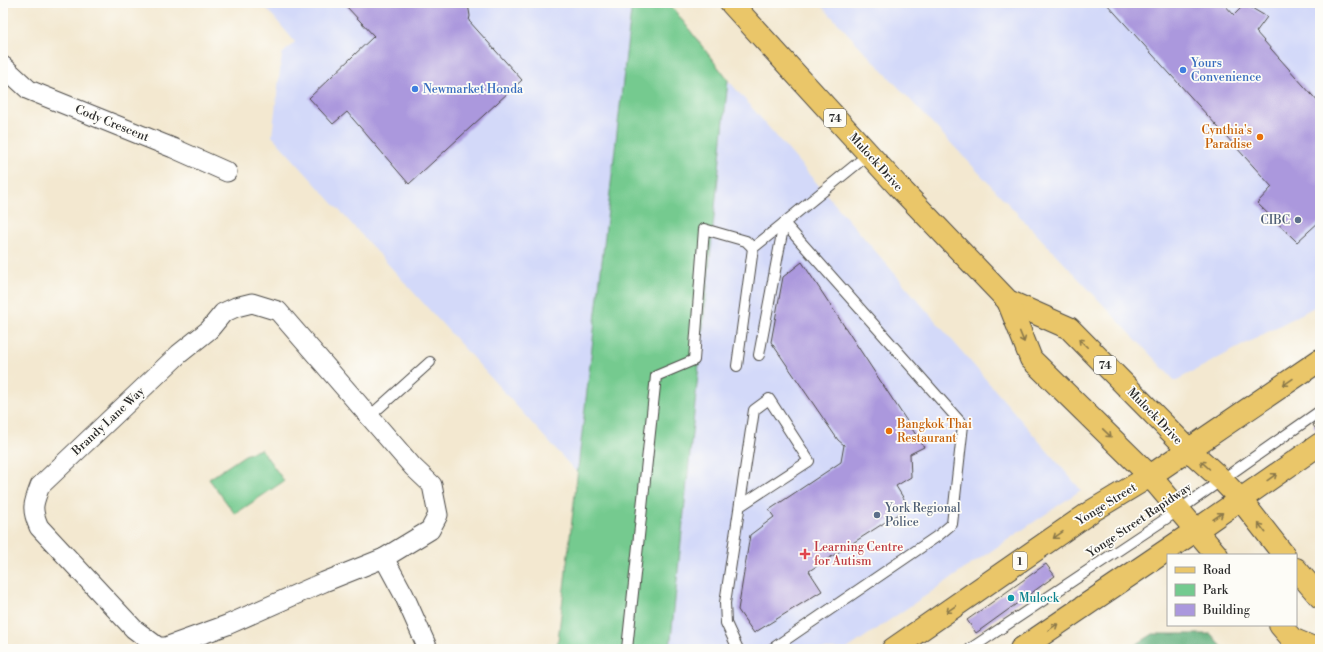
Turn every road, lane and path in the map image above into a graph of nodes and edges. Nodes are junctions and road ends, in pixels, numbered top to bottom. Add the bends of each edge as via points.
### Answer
1 (731, 3) edge
2 (3, 66) edge
3 (869, 154) junction
4 (227, 172) dead end
5 (784, 223) junction
6 (753, 248) junction
7 (1008, 301) junction
8 (759, 355) dead end
9 (1320, 360) edge
10 (430, 362) dead end
11 (737, 366) dead end
12 (1320, 411) edge
13 (370, 416) junction
14 (1320, 444) edge
15 (1188, 450) junction
16 (1150, 476) junction
17 (1221, 479) junction
18 (1241, 500) junction
19 (740, 506) junction
20 (1179, 510) junction
21 (1196, 531) junction
22 (1216, 554) edge
23 (1283, 554) edge
24 (384, 558) junction
25 (1297, 570) edge
26 (1320, 597) edge
27 (1281, 626) edge
28 (428, 649) edge
29 (627, 649) edge
30 (738, 649) edge
31 (772, 649) edge
32 (893, 649) edge
33 (970, 649) edge
34 (1021, 649) edge
35 (1316, 649) edge

1 - 3 main road, Mulock Drive / 74
2 - 4 street, Cody Crescent via 29,90
3 - 5 lane
3 - 7 main road, Mulock Drive / 74
5 - 6 lane
5 - 8 lane
5 - 31 lane via 963,425 952,524
6 - 11 lane
6 - 29 lane via 746,241 704,229 694,360 656,376
15 -> 7 main road, Mulock Drive / 74 via 1068,328
7 -> 16 main road, Mulock Drive / 74 via 1031,359
9 -> 15 main road, Yonge Street / 1
10 - 13 lane
12 - 17 lane, Yonge Street Rapidway
13 - 24 street, Brandy Lane Way via 413,467 432,485 438,515 430,530
13 - 24 street, Brandy Lane Way via 278,311 252,303 236,307 223,312 209,330 180,354 40,486 33,509 39,527 134,629 158,647 166,647 227,625
18 -> 14 main road
15 - 16 main road, Yonge Street / 1
17 -> 15 main road, Mulock Drive / 74
16 - 20 main road, Mulock Drive / 74
16 -> 32 main road, Yonge Street / 1 via 1092,511
17 - 18 main road, Mulock Drive / 74
17 - 20 lane, Yonge Street Rapidway
21 -> 18 main road
23 -> 18 main road, Mulock Drive / 74
19 - 19 lane via 754,410 769,399 809,461
19 - 30 lane via 725,603 726,623
20 - 21 main road, Mulock Drive / 74
20 - 33 lane, Yonge Street Rapidway
21 - 22 main road, Mulock Drive / 74
34 -> 21 main road
24 - 28 street
25 - 26 main road
27 - 35 main road via 1292,639

